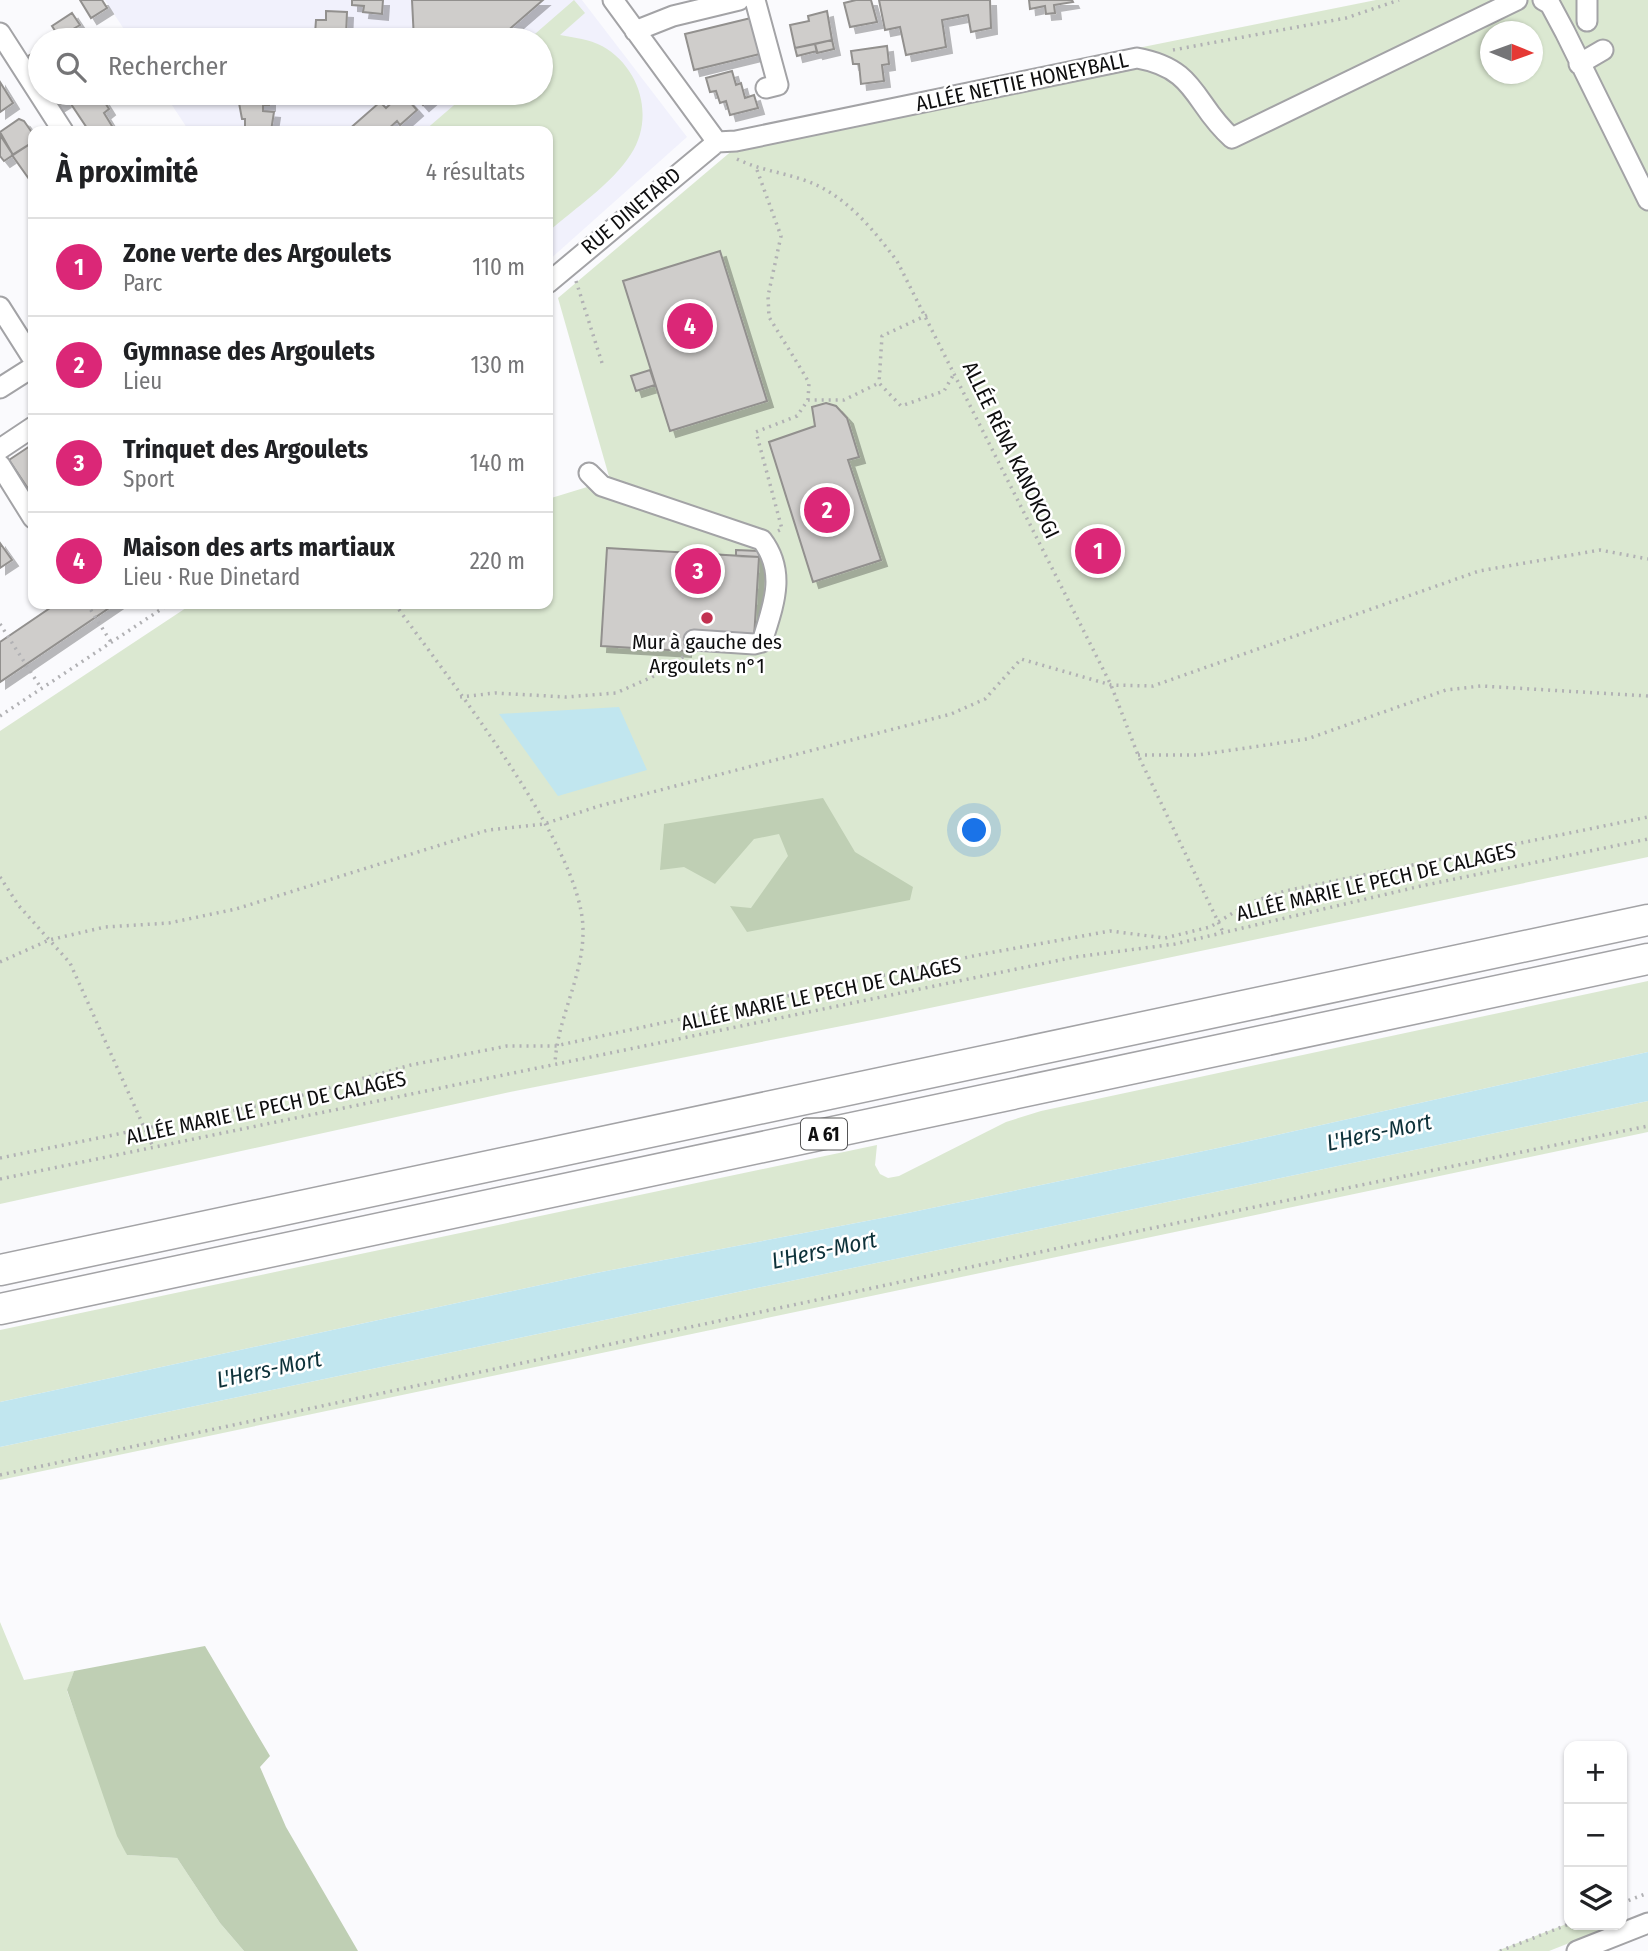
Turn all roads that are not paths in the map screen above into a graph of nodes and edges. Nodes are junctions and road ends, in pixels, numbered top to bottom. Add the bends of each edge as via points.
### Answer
1 (613, 0) edge
2 (739, 0) edge
3 (755, 0) edge
4 (1517, 0) edge
5 (1543, 0) edge
6 (1587, 0) edge
7 (1587, 21) dead end
8 (635, 31) junction
9 (0, 33) edge
10 (1603, 50) dead end
11 (1579, 64) junction
12 (28, 77) edge
13 (766, 88) dead end
14 (46, 105) edge
15 (60, 126) edge
16 (717, 142) junction
17 (1648, 200) edge
18 (553, 278) edge
19 (0, 307) edge
20 (28, 351) edge
21 (28, 370) edge
22 (0, 388) edge
23 (28, 430) edge
24 (0, 449) edge
25 (0, 465) edge
26 (589, 472) dead end
27 (28, 510) edge
28 (694, 640) road end
29 (1648, 920) edge
30 (1648, 959) edge
31 (0, 1270) edge
32 (0, 1309) edge
33 (1648, 1923) edge
34 (1577, 1951) edge

1 - 8 street
2 - 8 street via 673,16
3 - 13 street via 778,85
4 - 16 street, ALLÉE NETTIE HONEYBALL via 1232,138 1196,90 1173,69 1137,58 736,142
5 - 11 street via 1550,4
6 - 7 street
8 - 16 street
9 - 12 street
10 - 11 street
11 - 17 street
14 - 15 street
16 - 18 street, RUE DINETARD
19 - 20 street
21 - 22 street
23 - 24 street
25 - 27 street
26 - 28 street via 602,486 762,540 772,553 778,581 762,642
29 - 31 highway, A 61
30 - 32 highway, A 61
33 - 34 street

